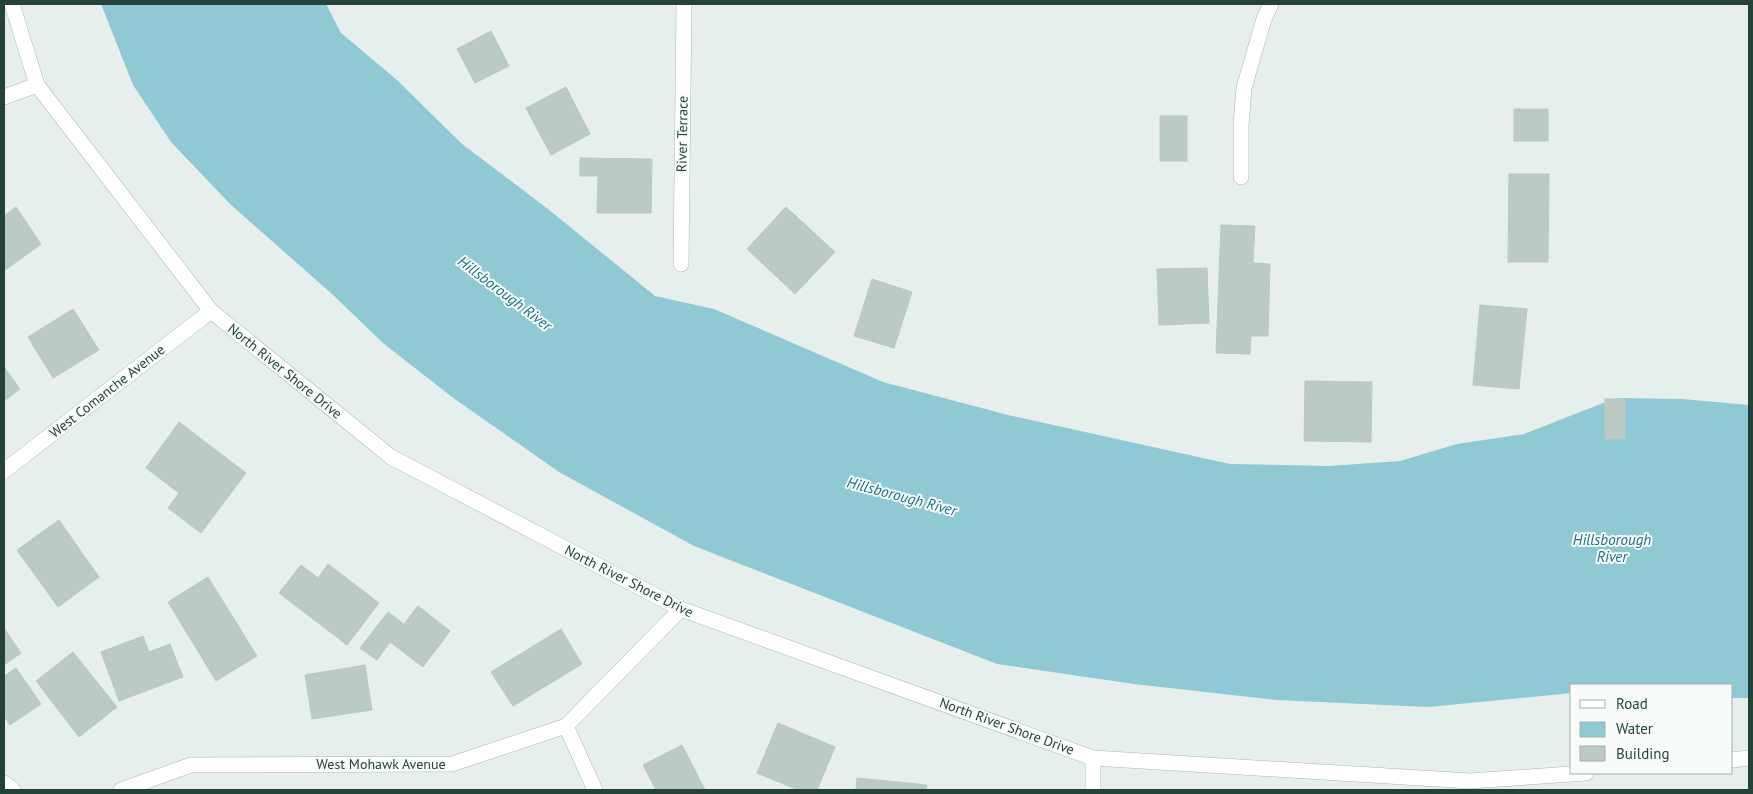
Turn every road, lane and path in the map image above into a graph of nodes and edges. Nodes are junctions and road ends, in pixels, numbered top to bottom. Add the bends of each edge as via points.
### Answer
1 (12, 4) edge
2 (684, 4) edge
3 (1271, 4) edge
4 (37, 85) junction
5 (4, 97) edge
6 (1240, 177) dead end
7 (681, 264) dead end
8 (211, 311) junction
9 (4, 471) edge
10 (681, 609) junction
11 (566, 726) junction
12 (1093, 758) junction
13 (1749, 758) edge
14 (1733, 760) edge
15 (1577, 774) edge
16 (4, 783) edge
17 (1470, 786) edge
18 (13, 790) edge
19 (121, 790) edge
20 (595, 790) edge
21 (1093, 790) edge

1 - 4 street, North River Shore Drive
2 - 7 street, River Terrace
3 - 6 street via 1244,88
4 - 5 street
4 - 8 street, North River Shore Drive
8 - 9 street, West Comanche Avenue
8 - 10 street, North River Shore Drive via 391,457
10 - 11 street, West Mohawk Avenue
10 - 12 street, North River Shore Drive
11 - 19 street, West Mohawk Avenue via 452,764 190,765
11 - 20 street
12 - 17 street, North River Shore Drive
12 - 21 street
13 - 14 street
15 - 17 street, North River Shore Drive
16 - 18 street

